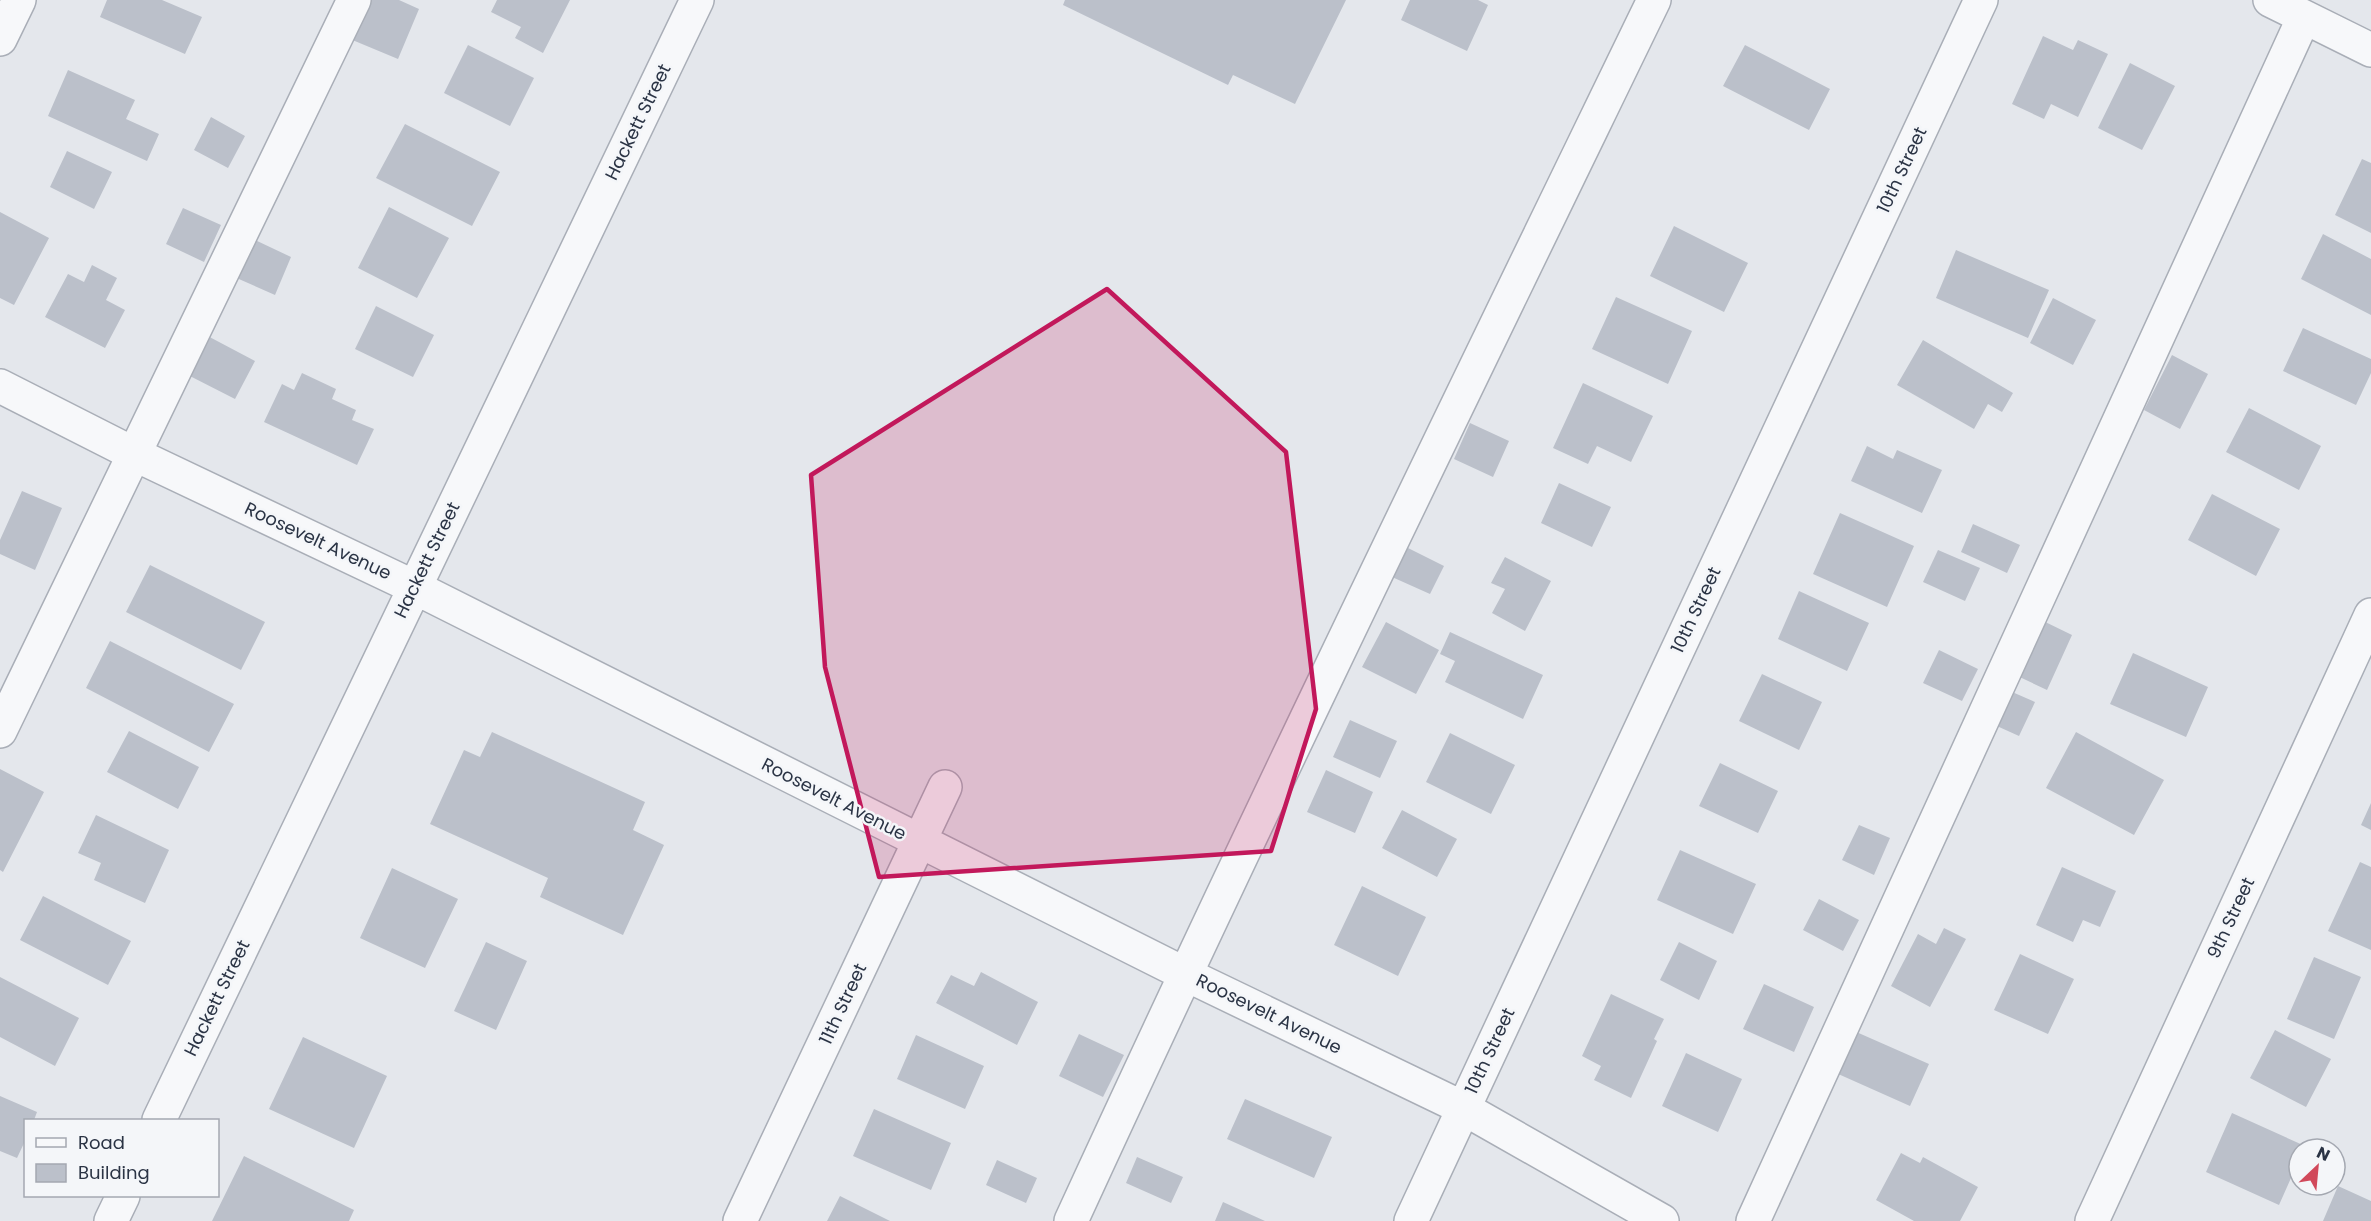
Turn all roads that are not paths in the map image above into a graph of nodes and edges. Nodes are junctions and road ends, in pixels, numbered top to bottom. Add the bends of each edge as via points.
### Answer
1 (19, 0) edge
2 (354, 0) edge
3 (697, 0) edge
4 (1654, 0) edge
5 (1981, 0) edge
6 (2270, 0) edge
7 (2304, 17) junction
8 (0, 39) edge
9 (2371, 50) edge
10 (0, 386) edge
11 (134, 454) junction
12 (414, 587) junction
13 (2371, 615) edge
14 (0, 731) edge
15 (945, 787) dead end
16 (920, 842) junction
17 (1185, 974) junction
18 (1463, 1108) junction
19 (159, 1119) edge
20 (123, 1197) edge
21 (111, 1221) edge
22 (740, 1221) edge
23 (1071, 1221) edge
24 (1411, 1221) edge
25 (1662, 1221) edge
26 (1753, 1221) edge
27 (2092, 1221) edge

1 - 8 street
2 - 11 street
3 - 12 street, Hackett Street
4 - 17 street
5 - 18 street, 10th Street
6 - 7 street
7 - 9 street
7 - 26 street
10 - 11 street, Roosevelt Avenue
11 - 12 street, Roosevelt Avenue
11 - 14 street
12 - 16 street, Roosevelt Avenue
12 - 19 street, Hackett Street
13 - 27 street, 9th Street
15 - 16 street, 11th Street
16 - 17 street, Roosevelt Avenue
16 - 22 street, 11th Street
17 - 18 street, Roosevelt Avenue
17 - 23 street
18 - 24 street, 10th Street
18 - 25 street, Roosevelt Avenue
20 - 21 street

